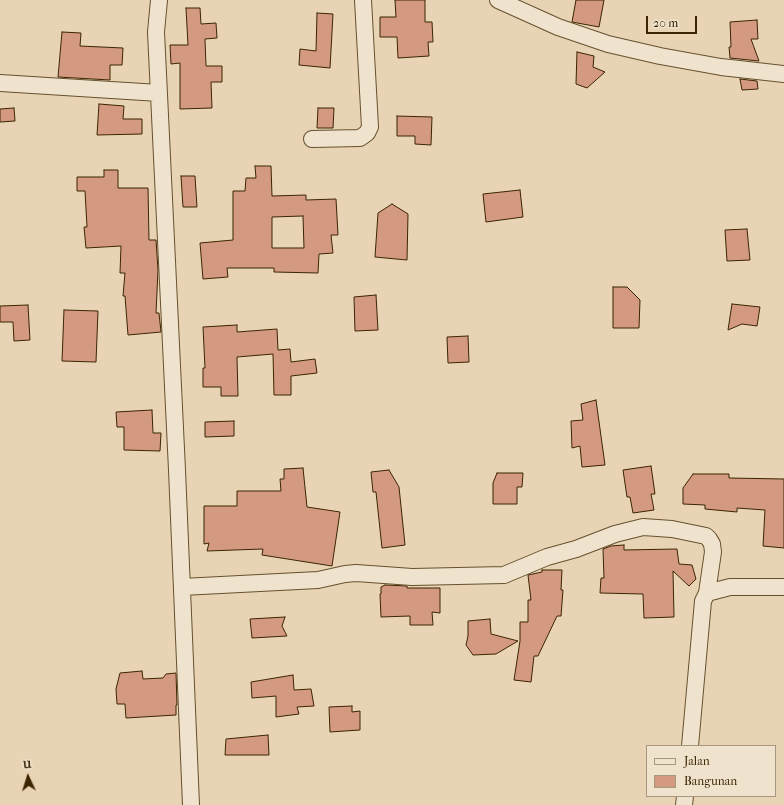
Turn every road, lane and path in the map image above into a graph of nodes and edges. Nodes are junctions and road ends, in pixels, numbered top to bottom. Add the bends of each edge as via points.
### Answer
1 (159, 0) edge
2 (363, 0) edge
3 (498, 0) edge
4 (784, 74) edge
5 (0, 83) edge
6 (159, 93) junction
7 (312, 139) dead end
8 (182, 587) junction
9 (784, 587) edge
10 (707, 593) junction
11 (690, 745) edge
12 (191, 805) edge

1 - 6 street via 156,32
2 - 7 street via 370,127 360,138
3 - 4 street via 558,27 608,44 675,59
5 - 6 street
6 - 8 street
8 - 10 street via 318,580 356,573 412,577 504,575 547,557 643,527 672,529 706,536 709,539 712,552
8 - 12 street
9 - 10 street via 730,587
10 - 11 street via 703,601

